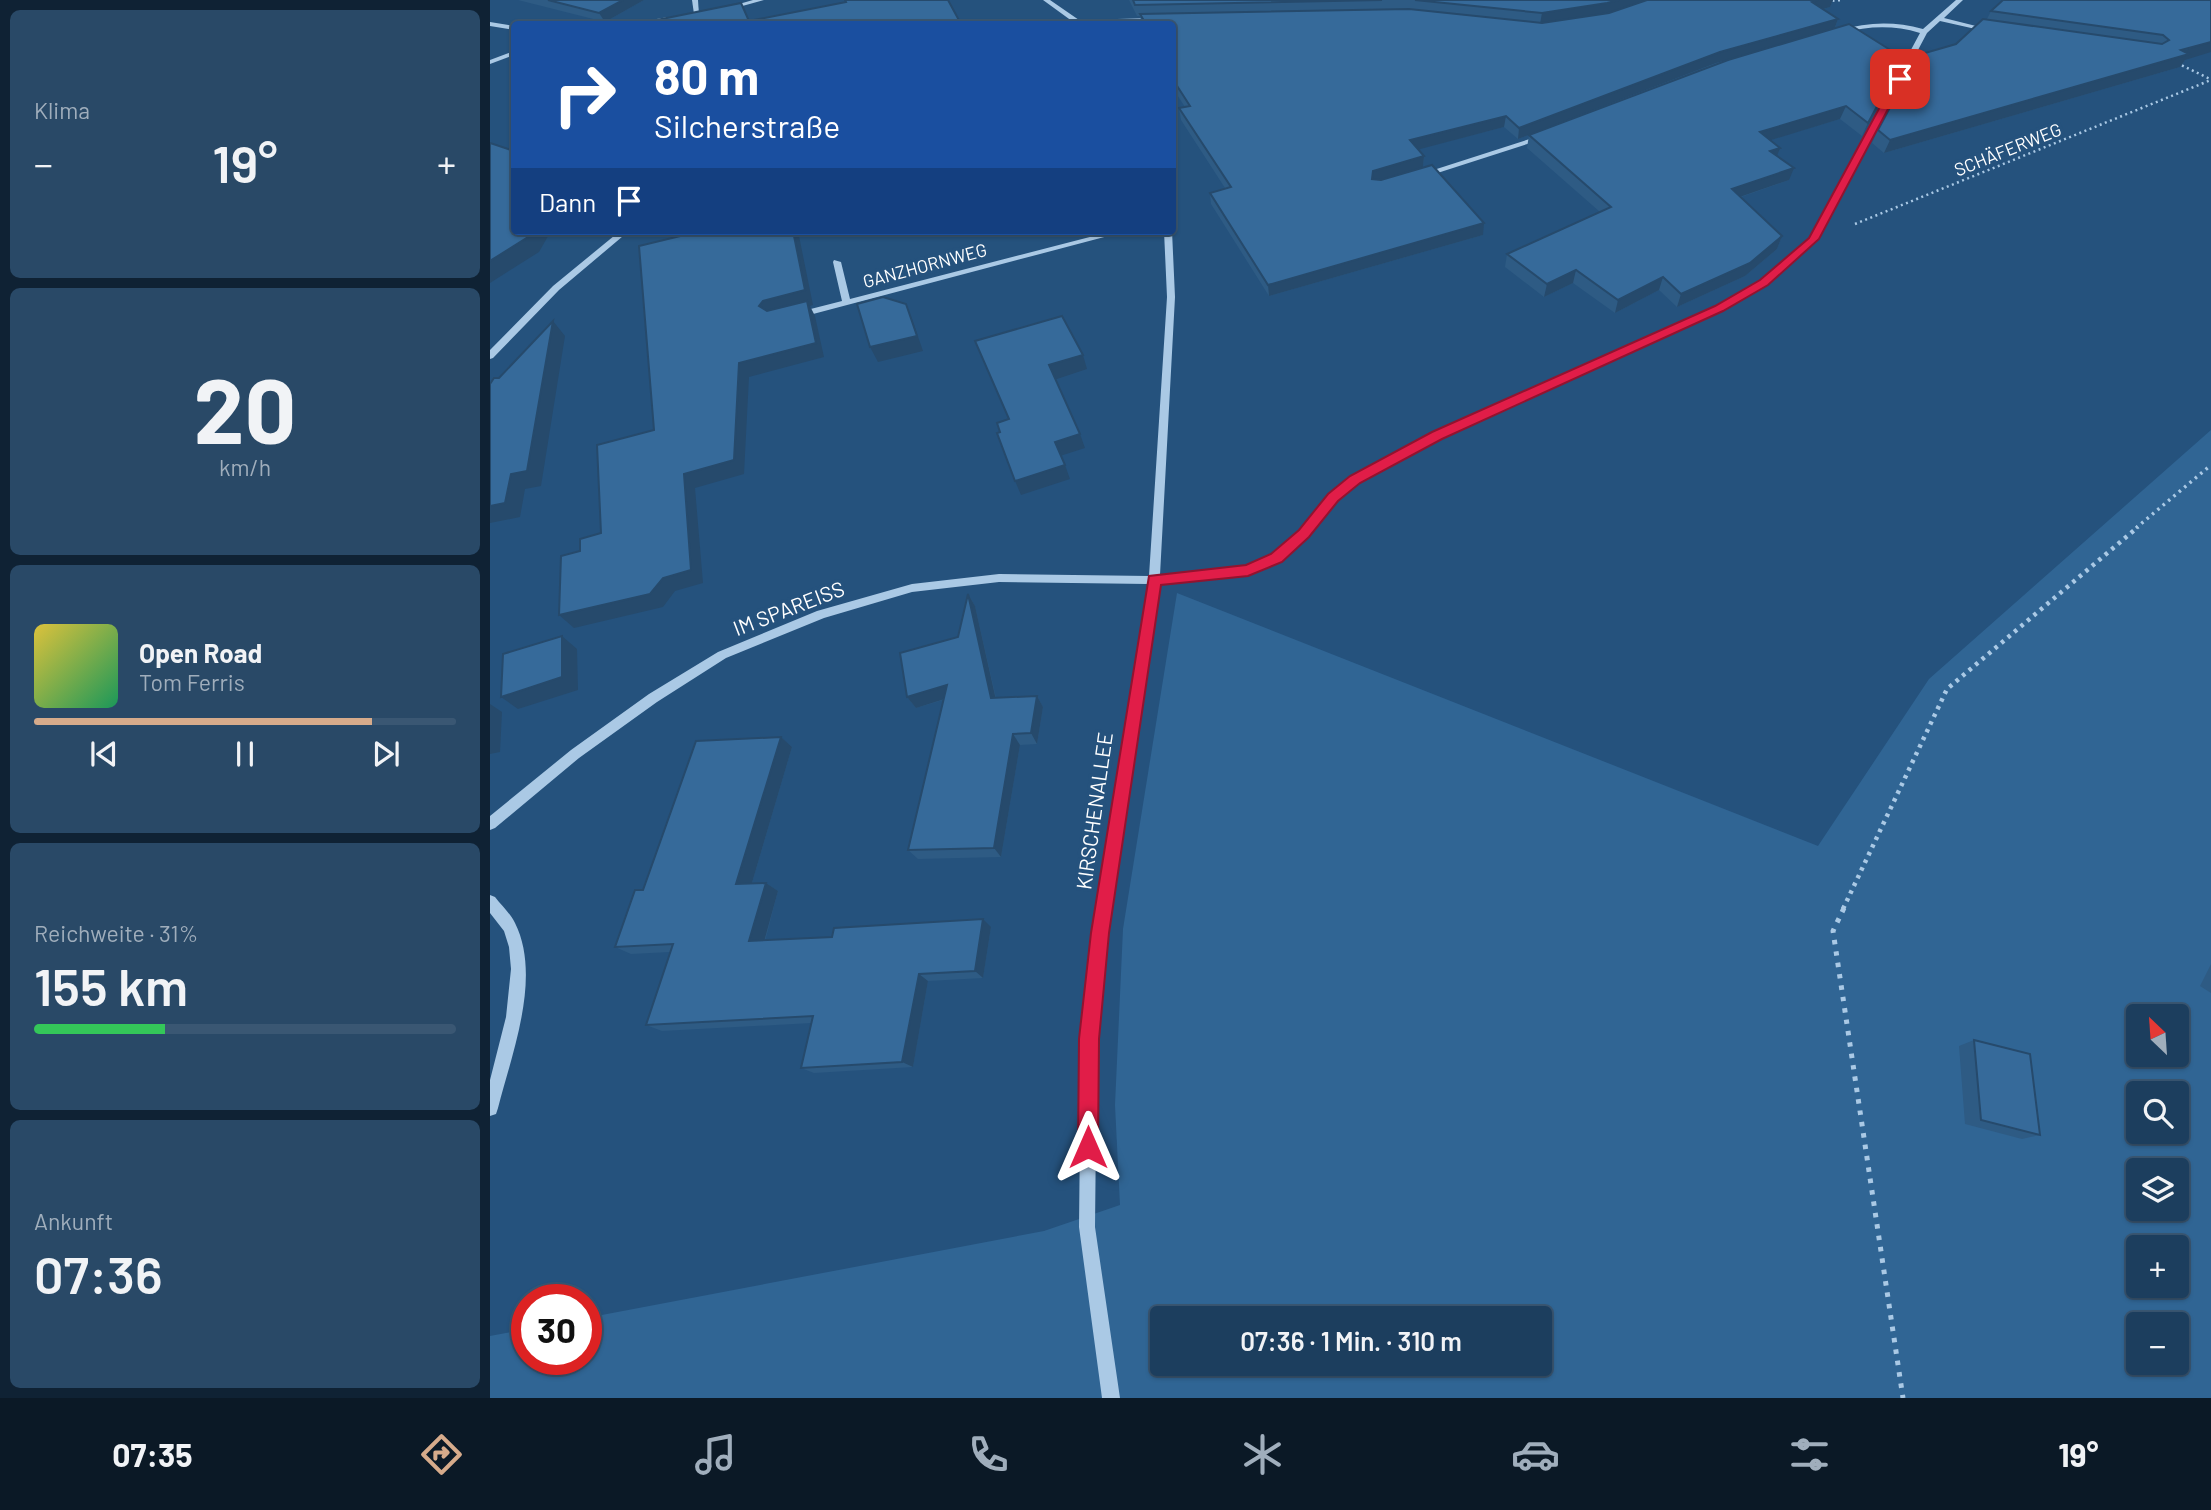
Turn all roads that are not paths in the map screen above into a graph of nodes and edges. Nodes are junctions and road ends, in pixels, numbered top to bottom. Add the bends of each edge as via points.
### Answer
1 (695, 0) edge
2 (761, 0) edge
3 (1046, 0) edge
4 (1961, 0) edge
5 (706, 13) junction
6 (684, 16) edge
7 (672, 19) edge
8 (1938, 19) junction
9 (1164, 20) edge
10 (656, 21) edge
11 (1076, 21) edge
12 (1136, 21) edge
13 (490, 24) edge
14 (511, 28) edge
15 (1995, 31) edge
16 (1924, 32) junction
17 (1827, 36) edge
18 (511, 54) edge
19 (490, 62) edge
20 (1550, 135) edge
21 (1415, 177) edge
22 (620, 235) edge
23 (1108, 235) edge
24 (1168, 235) edge
25 (837, 262) dead end
26 (847, 303) junction
27 (787, 317) edge
28 (490, 356) edge
29 (1154, 580) junction
30 (490, 824) edge
31 (490, 902) edge
32 (490, 1108) edge
33 (1111, 1398) edge

1 - 5 street
2 - 5 street
3 - 11 street
4 - 8 street
5 - 6 street
7 - 10 street
8 - 15 street
8 - 16 street
9 - 12 street
13 - 14 street
16 - 17 street via 1899,24 1876,24
16 - 29 street, IM SPAREISS via 1814,239 1764,283 1719,309 1437,436 1355,480 1276,558 1248,571
18 - 19 street
20 - 21 street
22 - 28 street via 556,288
23 - 26 street, GANZHORNWEG
24 - 29 street, KIRSCHENALLEE via 1171,297
25 - 26 street
26 - 27 street, GANZHORNWEG
29 - 30 street, IM SPAREISS via 999,578 912,588 821,614 722,655 653,698
29 - 33 street, KIRSCHENALLEE via 1100,933 1089,1039 1087,1227
31 - 32 street via 510,927 520,960

